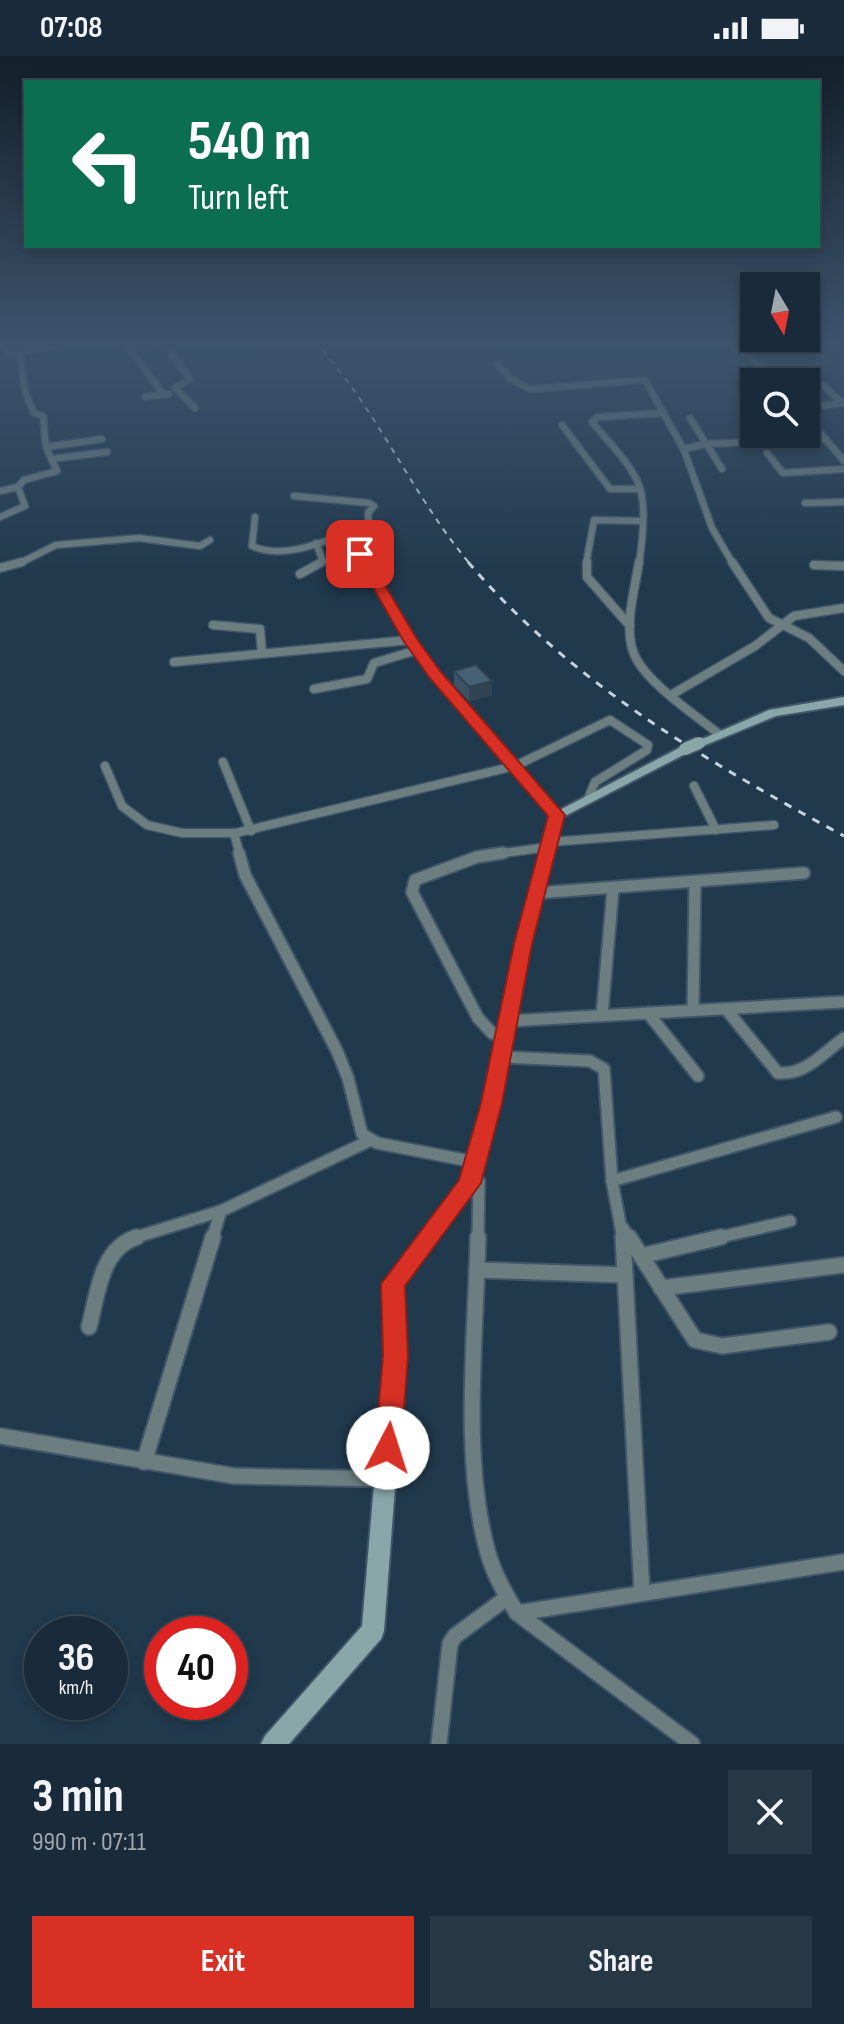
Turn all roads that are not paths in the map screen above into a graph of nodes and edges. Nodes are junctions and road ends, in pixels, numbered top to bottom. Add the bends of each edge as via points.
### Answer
1 (44, 420) edge
2 (595, 420) edge
3 (667, 420) edge
4 (691, 420) edge
5 (562, 425) dead end
6 (820, 432) edge
7 (102, 439) dead end
8 (826, 439) junction
9 (706, 444) junction
10 (46, 447) junction
11 (683, 449) junction
12 (107, 452) dead end
13 (767, 453) dead end
14 (51, 459) junction
15 (844, 461) edge
16 (722, 469) dead end
17 (844, 469) edge
18 (18, 487) junction
19 (640, 489) junction
20 (0, 491) edge
21 (294, 496) dead end
22 (844, 502) edge
23 (805, 503) dead end
24 (0, 517) edge
25 (255, 517) dead end
26 (642, 521) junction
27 (369, 527) junction
28 (210, 540) dead end
29 (316, 543) junction
30 (814, 565) dead end
31 (844, 566) edge
32 (0, 568) edge
33 (300, 574) dead end
34 (844, 608) edge
35 (213, 625) dead end
36 (630, 626) junction
37 (784, 626) junction
38 (410, 640) junction
39 (417, 650) junction
40 (262, 653) junction
41 (174, 662) dead end
42 (844, 671) edge
43 (314, 689) dead end
44 (671, 695) junction
45 (844, 701) edge
46 (720, 735) junction
47 (223, 762) dead end
48 (105, 766) dead end
49 (515, 766) junction
50 (694, 786) dead end
51 (588, 799) junction
52 (557, 815) junction
53 (774, 825) dead end
54 (716, 830) junction
55 (251, 831) junction
56 (234, 833) junction
57 (549, 845) junction
58 (804, 873) dead end
59 (695, 882) junction
60 (613, 889) junction
61 (536, 893) junction
62 (842, 1002) edge
63 (726, 1009) junction
64 (693, 1010) junction
65 (648, 1013) junction
66 (602, 1015) junction
67 (844, 1038) edge
68 (504, 1039) junction
69 (698, 1076) dead end
70 (836, 1117) dead end
71 (371, 1140) junction
72 (474, 1166) junction
73 (612, 1181) junction
74 (221, 1211) junction
75 (790, 1221) dead end
76 (622, 1226) junction
77 (641, 1256) junction
78 (844, 1265) edge
79 (477, 1270) junction
80 (625, 1275) junction
81 (661, 1288) junction
82 (89, 1327) dead end
83 (829, 1332) dead end
84 (0, 1436) edge
85 (144, 1462) junction
86 (385, 1479) junction
87 (844, 1562) edge
88 (642, 1592) junction
89 (505, 1599) junction
90 (517, 1613) junction
91 (273, 1744) edge
92 (439, 1744) edge
93 (692, 1744) edge

1 - 10 street
2 - 19 street
3 - 11 street
4 - 9 street
5 - 19 street via 610,489
6 - 8 street
7 - 10 street
8 - 9 street
8 - 15 street
9 - 11 street
9 - 16 street
10 - 14 street
11 - 37 street via 712,528 762,612
12 - 14 street
13 - 17 street via 783,473
14 - 18 street via 54,474 24,480
18 - 20 street
18 - 24 street via 25,506
19 - 26 street
21 - 27 street via 369,503 374,506 368,513
22 - 23 street
25 - 29 street via 252,546 259,551
26 - 36 street
26 - 36 street via 594,520 585,571
27 - 29 street
27 - 38 street via 385,541 360,554
28 - 32 street via 200,546 139,538 56,545 21,564
29 - 33 street via 323,561
30 - 31 street
34 - 37 street via 794,616
35 - 40 street via 260,629
36 - 44 street via 634,654
37 - 42 street via 809,638
37 - 44 street
38 - 39 street
38 - 40 street
39 - 43 street via 374,663 367,679
39 - 49 street
40 - 41 street
44 - 46 street
45 - 46 street via 773,713
46 - 51 street
47 - 55 street
48 - 56 street via 122,806 147,824 173,833
49 - 51 street via 605,721 618,722 648,745 647,750 595,782
49 - 52 street
49 - 55 street
50 - 54 street
51 - 52 street
52 - 57 street
53 - 54 street
54 - 57 street
55 - 56 street
56 - 71 street via 245,875 337,1051 362,1134
57 - 61 street
57 - 68 street via 477,857 415,880 412,886 478,1018
58 - 59 street
59 - 60 street
59 - 64 street
60 - 61 street
60 - 66 street
61 - 68 street
62 - 63 street
63 - 64 street
63 - 67 street via 778,1073 789,1076
64 - 65 street
65 - 66 street
65 - 69 street
66 - 68 street
68 - 72 street
68 - 73 street via 604,1069
70 - 73 street
71 - 72 street
71 - 74 street
72 - 79 street via 479,1182
72 - 86 street via 470,1183 393,1284 395,1356
73 - 76 street
74 - 82 street via 114,1248
74 - 85 street
75 - 77 street
76 - 77 street
76 - 80 street
77 - 81 street
78 - 81 street
79 - 80 street
79 - 89 street via 473,1459 484,1536
80 - 88 street
81 - 83 street via 695,1340 709,1345
84 - 85 street
85 - 86 street via 234,1476
86 - 91 street via 373,1631
87 - 88 street
88 - 90 street
89 - 90 street
89 - 92 street via 450,1644
90 - 93 street

